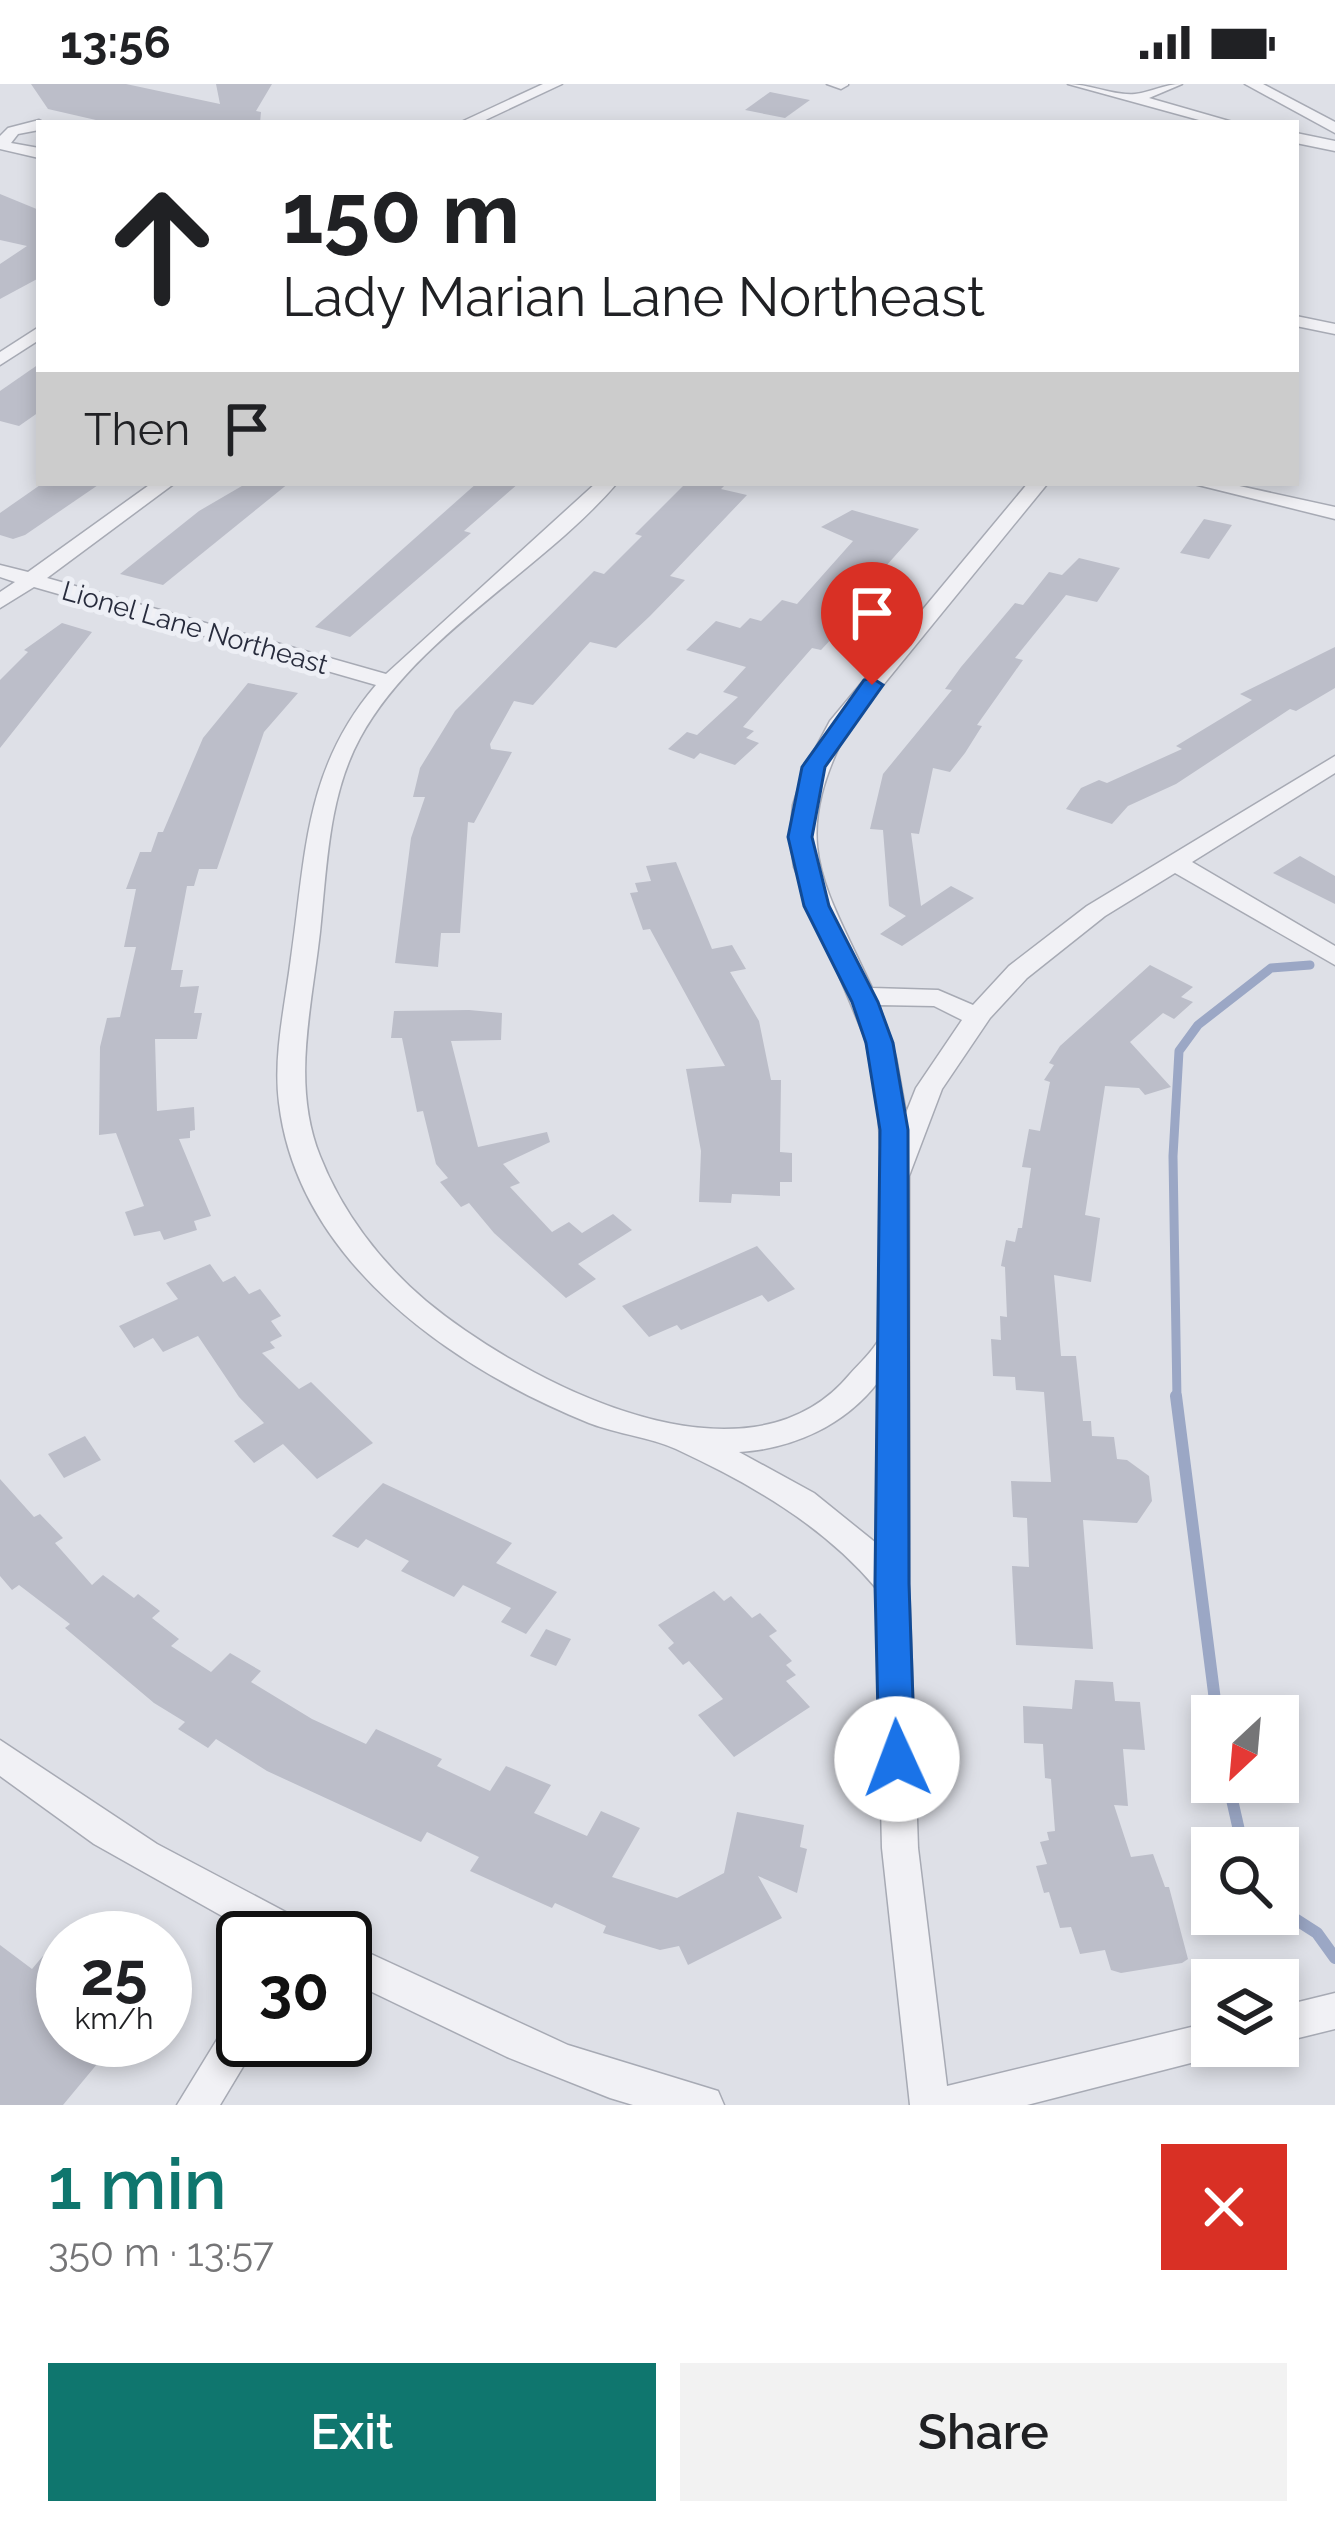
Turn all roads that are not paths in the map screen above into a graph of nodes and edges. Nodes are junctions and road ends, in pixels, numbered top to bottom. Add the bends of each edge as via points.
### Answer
1 (555, 84) edge
2 (1075, 84) edge
3 (1175, 84) edge
4 (1252, 84) edge
5 (1131, 100) junction
6 (474, 120) edge
7 (1215, 120) edge
8 (36, 128) edge
9 (1335, 128) edge
10 (1299, 139) edge
11 (1335, 146) edge
12 (7, 154) edge
13 (1299, 323) edge
14 (1335, 329) edge
15 (36, 334) edge
16 (0, 360) edge
17 (161, 486) edge
18 (604, 486) edge
19 (1036, 486) edge
20 (1214, 486) edge
21 (1335, 513) edge
22 (0, 571) edge
23 (29, 581) junction
24 (0, 602) edge
25 (390, 682) junction
26 (1335, 763) edge
27 (1174, 862) junction
28 (1335, 957) edge
29 (862, 996) junction
30 (977, 1017) junction
31 (895, 1176) junction
32 (894, 1342) junction
33 (685, 1442) junction
34 (892, 1584) junction
35 (0, 1755) edge
36 (249, 1911) edge
37 (372, 1973) edge
38 (1335, 2011) edge
39 (1299, 2020) edge
40 (1191, 2046) edge
41 (221, 2067) edge
42 (197, 2105) edge
43 (704, 2105) edge
44 (930, 2105) edge
45 (948, 2105) edge

1 - 6 street
2 - 5 street
3 - 5 street
4 - 9 street
5 - 7 street
8 - 12 street
10 - 11 street
13 - 14 street
15 - 16 street
17 - 23 street
18 - 25 street
19 - 29 street via 813,767 801,813 804,866
20 - 21 street
22 - 23 street, Lionel Lane Northeast
23 - 24 street
23 - 25 street, Lionel Lane Northeast
25 - 33 street via 348,740 324,803 292,1091 308,1162 341,1225 412,1308 518,1378
26 - 27 street
27 - 28 street
27 - 30 street via 1060,936
29 - 30 street via 938,998
29 - 31 street via 889,1084
30 - 31 street via 929,1088
31 - 32 street
32 - 33 street via 858,1390 810,1422 752,1438
32 - 34 street
33 - 34 street via 758,1473 824,1514
34 - 44 street via 900,1848
35 - 36 street via 118,1841
37 - 43 street via 548,2058
38 - 39 street
40 - 45 street
41 - 42 street

